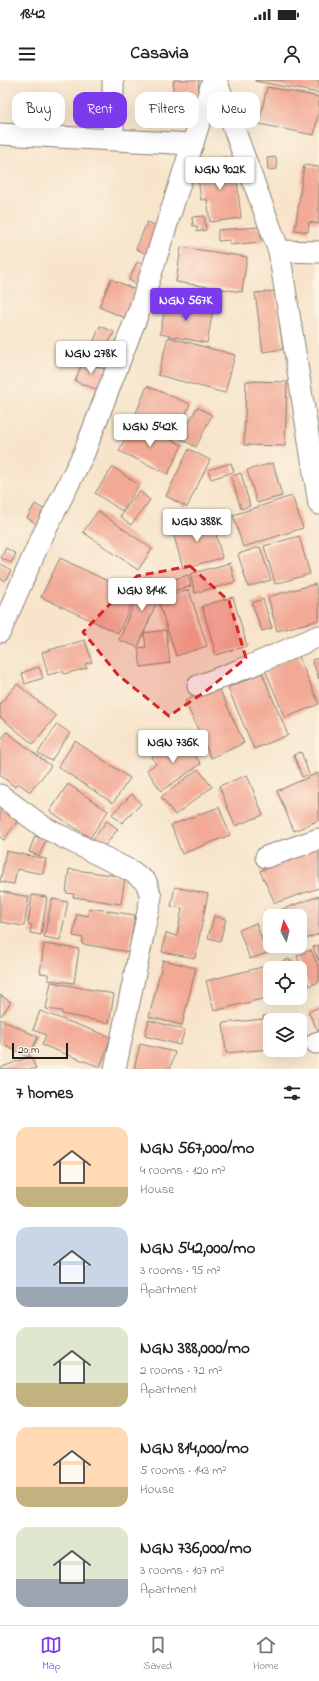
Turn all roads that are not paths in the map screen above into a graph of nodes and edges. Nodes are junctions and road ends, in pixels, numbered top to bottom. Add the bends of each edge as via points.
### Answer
1 (113, 80) edge
2 (213, 80) edge
3 (216, 80) edge
4 (0, 134) edge
5 (113, 139) junction
6 (193, 144) junction
7 (279, 251) junction
8 (319, 252) edge
9 (314, 438) edge
10 (319, 504) edge
11 (0, 632) edge
12 (319, 636) edge
13 (198, 686) dead end
14 (0, 795) edge
15 (319, 839) edge
16 (266, 857) dead end
17 (115, 1069) edge

1 - 5 street
2 - 6 street
3 - 7 street
4 - 5 street
5 - 6 street
6 - 11 street via 140,308 84,453 39,543
7 - 8 street
7 - 9 street
9 - 10 street
12 - 13 street
14 - 17 street via 46,828 133,872 146,882 151,897
15 - 16 street

